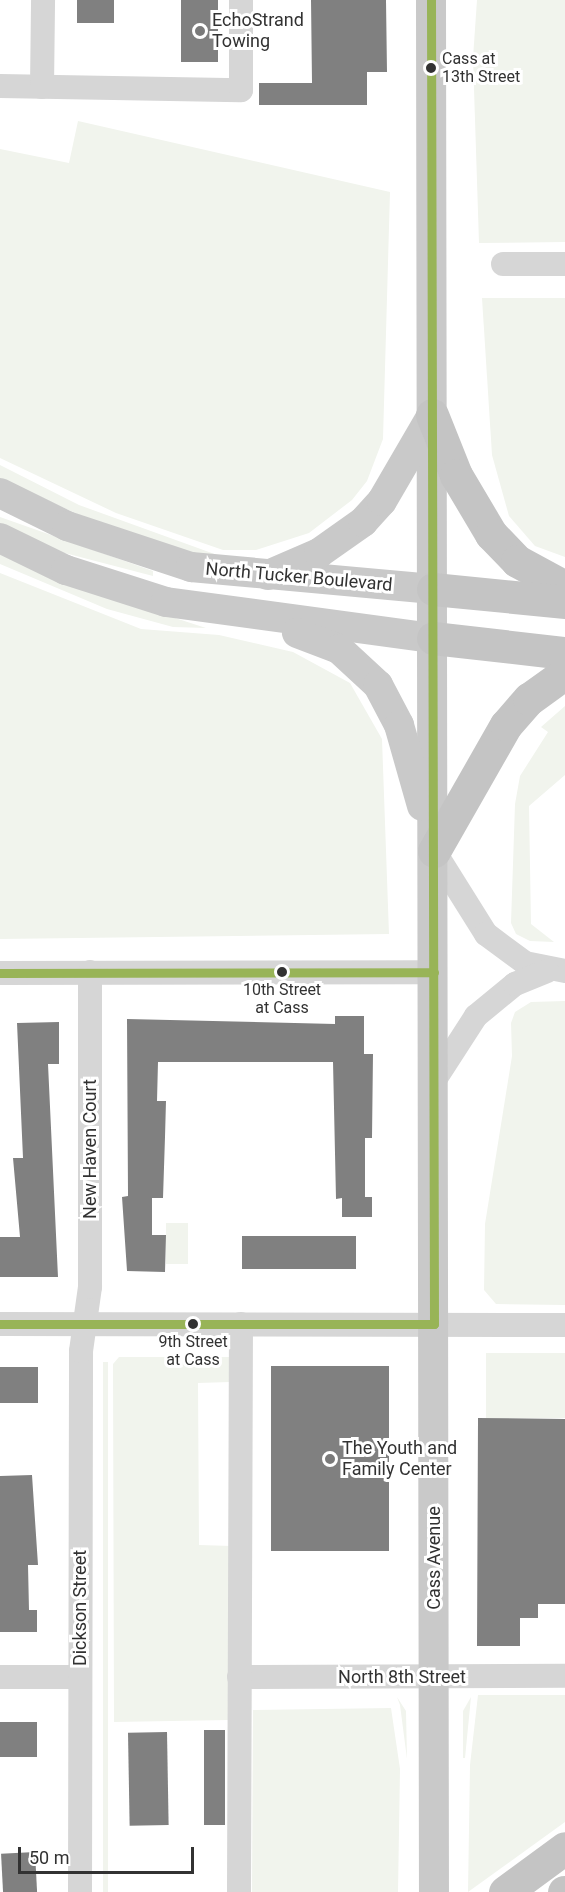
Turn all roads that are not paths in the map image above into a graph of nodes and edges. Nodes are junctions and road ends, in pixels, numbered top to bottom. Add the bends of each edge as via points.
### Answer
1 (43, 0) edge
2 (241, 0) edge
3 (431, 0) edge
4 (0, 86) edge
5 (42, 87) junction
6 (503, 264) dead end
7 (565, 264) edge
8 (432, 415) junction
9 (0, 493) edge
10 (0, 538) edge
11 (265, 577) junction
12 (565, 587) edge
13 (433, 589) junction
14 (565, 602) edge
15 (255, 617) junction
16 (433, 638) junction
17 (565, 653) edge
18 (565, 673) edge
19 (434, 850) junction
20 (557, 971) edge
21 (90, 972) junction
22 (434, 972) junction
23 (0, 973) edge
24 (434, 1082) junction
25 (0, 1324) edge
26 (241, 1324) junction
27 (434, 1324) junction
28 (85, 1325) junction
29 (565, 1325) edge
30 (565, 1676) edge
31 (0, 1677) edge
32 (80, 1677) junction
33 (239, 1677) junction
34 (434, 1677) junction
35 (565, 1848) edge
36 (80, 1892) edge
37 (238, 1892) edge
38 (434, 1892) edge
39 (505, 1892) edge

1 - 5 street
2 - 5 street via 241,90
3 - 8 main road, Cass Avenue
4 - 5 street
6 - 7 street
8 - 11 main road via 382,501 363,522 319,553
8 - 12 highway via 456,475 491,534 517,561
8 - 13 main road, Cass Avenue
9 - 11 main road, North Tucker Boulevard via 67,526 136,551 191,567
10 - 15 main road via 113,586
11 - 13 main road, North Tucker Boulevard
13 - 14 highway
13 - 16 main road, Cass Avenue
15 - 16 main road
15 - 19 main road via 339,649 378,685 410,758
16 - 17 highway
16 - 19 main road, Cass Avenue
18 - 19 highway via 529,699 506,725
19 - 20 street via 486,934 516,958
19 - 22 main road, Cass Avenue
20 - 24 street via 515,984 476,1016
21 - 22 street
21 - 23 street
21 - 28 street, New Haven Court
22 - 24 main road, Cass Avenue
24 - 27 main road, Cass Avenue
25 - 28 street
26 - 27 street
26 - 28 street
26 - 33 street
27 - 29 street
27 - 34 main road, Cass Avenue
28 - 32 street, Dickson Street
30 - 34 street, North 8th Street
31 - 32 street
32 - 36 street, Dickson Street
33 - 34 street, North 8th Street
33 - 37 street
34 - 38 main road, Cass Avenue
35 - 39 highway

